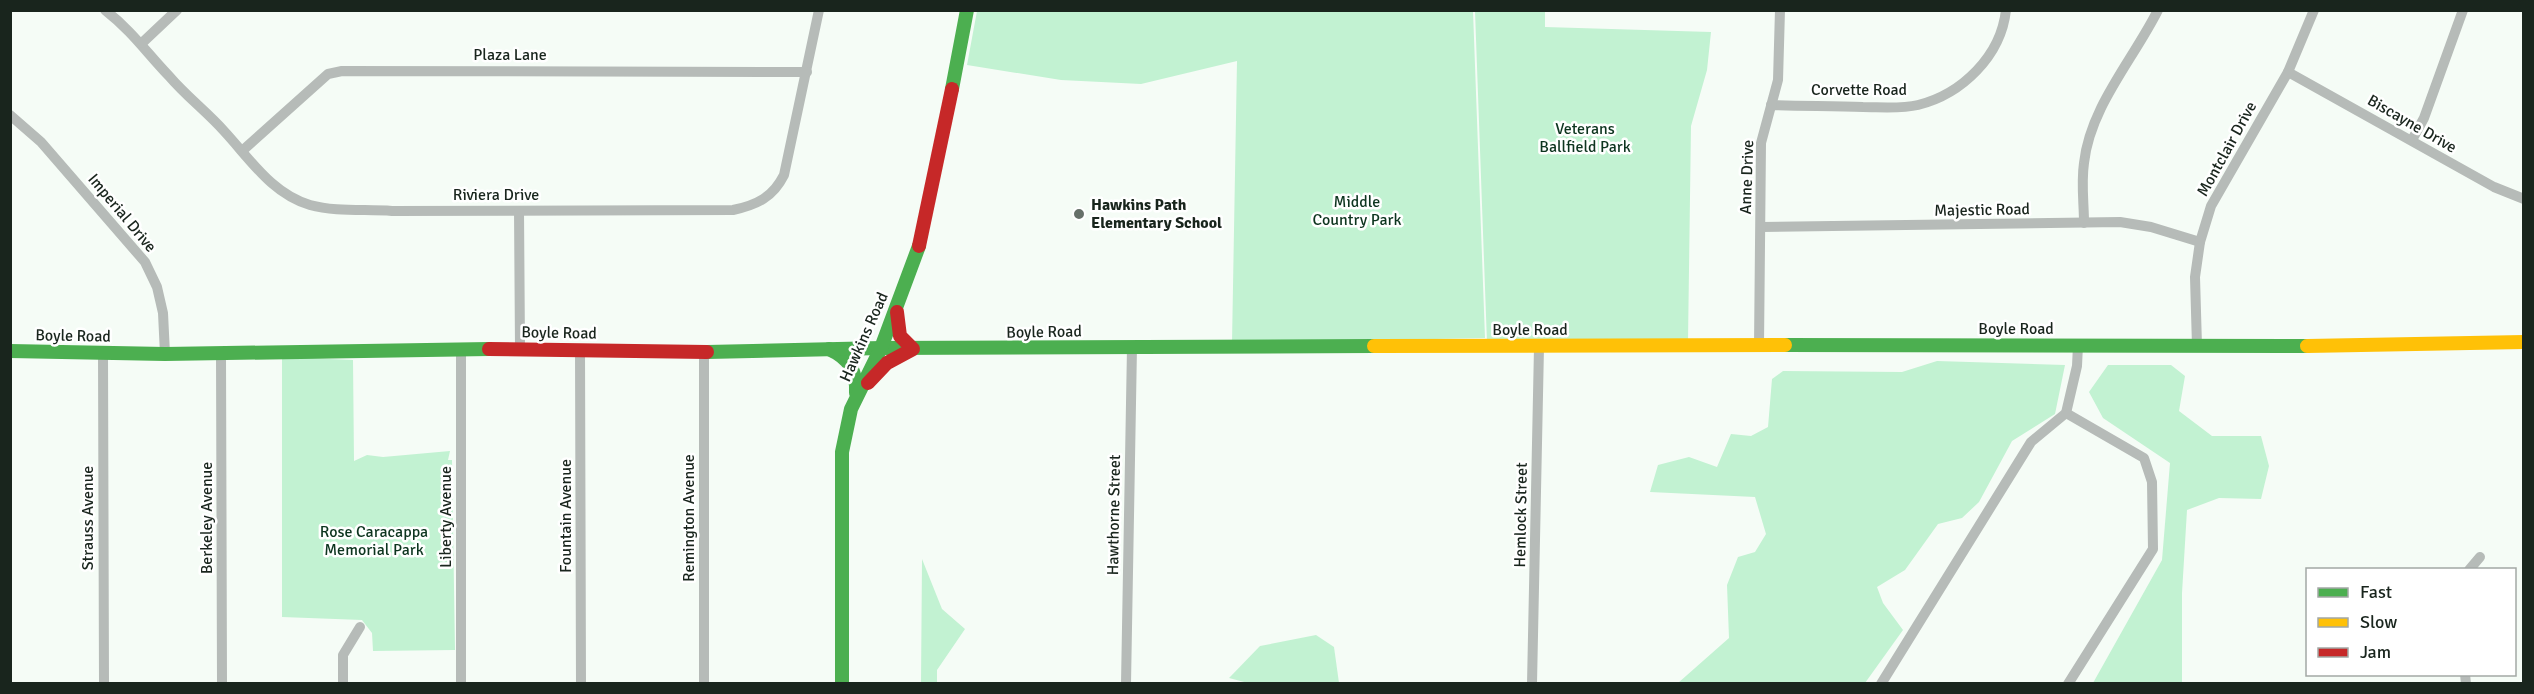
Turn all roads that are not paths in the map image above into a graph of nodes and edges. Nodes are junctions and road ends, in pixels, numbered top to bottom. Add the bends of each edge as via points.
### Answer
1 (105, 10) edge
2 (177, 10) edge
3 (819, 10) edge
4 (967, 10) edge
5 (1780, 10) edge
6 (2007, 10) edge
7 (2158, 10) edge
8 (2314, 10) edge
9 (2463, 10) edge
10 (142, 43) junction
11 (807, 72) junction
12 (2288, 72) junction
13 (1771, 105) junction
14 (10, 115) edge
15 (2412, 140) junction
16 (242, 151) junction
17 (2523, 199) edge
18 (519, 211) junction
19 (2084, 223) junction
20 (1761, 227) junction
21 (2200, 242) junction
22 (897, 305) junction
23 (2523, 342) edge
24 (2078, 345) junction
25 (1759, 346) junction
26 (2197, 346) junction
27 (1132, 347) junction
28 (1539, 347) junction
29 (520, 348) junction
30 (881, 348) junction
31 (580, 349) junction
32 (830, 349) junction
33 (913, 349) junction
34 (461, 350) junction
35 (10, 351) edge
36 (704, 352) junction
37 (103, 353) junction
38 (221, 353) junction
39 (165, 354) junction
40 (856, 396) junction
41 (2066, 413) junction
42 (2481, 557) dead end
43 (2471, 568) edge
44 (360, 627) dead end
45 (104, 684) edge
46 (222, 684) edge
47 (343, 684) edge
48 (461, 684) edge
49 (581, 684) edge
50 (704, 684) edge
51 (842, 684) edge
52 (1126, 684) edge
53 (1532, 684) edge
54 (1881, 684) edge
55 (2068, 684) edge

1 - 10 street, Riviera Drive
2 - 10 street
3 - 11 street, Riviera Drive
4 - 22 street, Hawkins Road via 923,236
5 - 13 street, Anne Drive via 1779,66
6 - 13 street, Corvette Road via 2005,26 1990,55 1958,87 1934,99 1917,105 1885,107
7 - 19 street via 2106,99 2089,139 2084,164
8 - 12 street, Montclair Drive
9 - 15 street via 2432,99
10 - 16 street, Riviera Drive via 168,76
11 - 16 street, Plaza Lane via 342,71 328,74
11 - 18 street, Riviera Drive via 784,175 779,186 760,202 733,210
12 - 15 street, Biscayne Drive
12 - 21 street, Montclair Drive via 2211,206
13 - 20 street, Anne Drive via 1761,143
14 - 39 street, Imperial Drive via 41,142 145,262 157,286 163,313
15 - 17 street, Biscayne Drive via 2494,187
16 - 18 street, Riviera Drive via 268,181 286,195 310,205 336,210
18 - 29 street
19 - 20 street, Majestic Road
19 - 21 street, Majestic Road via 2120,222 2151,227
20 - 25 street, Anne Drive
21 - 26 street, Montclair Drive via 2195,277
22 - 30 street, Hawkins Road
22 - 33 street via 900,336
23 - 26 street, Boyle Road
24 - 25 street, Boyle Road
24 - 26 street, Boyle Road
24 - 41 street
25 - 28 street, Boyle Road
27 - 28 street, Boyle Road
27 - 33 street, Boyle Road
27 - 52 street, Hawthorne Street
28 - 53 street, Hemlock Street
29 - 31 street, Boyle Road
29 - 34 street, Boyle Road
30 - 32 street, Boyle Road
30 - 33 street, Boyle Road
30 - 40 street, Hawkins Road
31 - 36 street, Boyle Road
31 - 49 street, Fountain Avenue
32 - 36 street, Boyle Road
32 - 40 street via 855,371
33 - 40 street via 887,363
34 - 38 street, Boyle Road
34 - 48 street, Liberty Avenue
35 - 37 street, Boyle Road
36 - 50 street, Remington Avenue
37 - 39 street, Boyle Road
37 - 45 street, Strauss Avenue
38 - 39 street, Boyle Road
38 - 46 street, Berkeley Avenue
40 - 51 street, Hawkins Road via 842,452
41 - 54 street via 2031,442
41 - 55 street via 2144,458 2152,482 2152,549
42 - 43 street
44 - 47 street via 343,655

